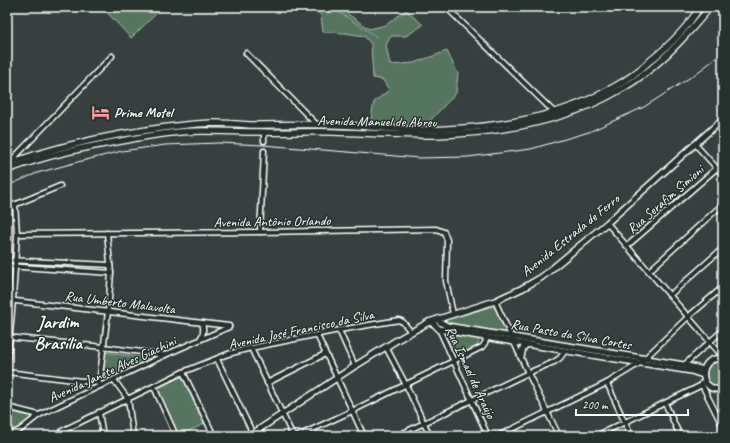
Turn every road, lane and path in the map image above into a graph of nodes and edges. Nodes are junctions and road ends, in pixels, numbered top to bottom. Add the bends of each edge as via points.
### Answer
1 (446, 7) edge
2 (700, 7) edge
3 (711, 7) edge
4 (246, 53) dead end
5 (112, 56) dead end
6 (554, 112) junction
7 (723, 119) edge
8 (317, 125) junction
9 (264, 132) junction
10 (264, 141) tunnel mouth
11 (696, 144) junction
12 (264, 151) tunnel mouth
13 (7, 164) edge
14 (717, 168) junction
15 (7, 170) edge
16 (723, 175) edge
17 (60, 186) dead end
18 (15, 204) junction
19 (723, 204) edge
20 (7, 208) edge
21 (607, 223) junction
22 (260, 232) junction
23 (108, 233) junction
24 (17, 234) junction
25 (627, 246) junction
26 (723, 248) edge
27 (7, 260) edge
28 (15, 260) junction
29 (110, 265) junction
30 (7, 266) edge
31 (15, 267) junction
32 (649, 271) junction
33 (111, 273) junction
34 (723, 287) edge
35 (670, 295) junction
36 (7, 300) edge
37 (13, 300) junction
38 (495, 301) junction
39 (108, 312) junction
40 (453, 314) junction
41 (688, 317) junction
42 (438, 319) junction
43 (429, 322) junction
44 (202, 323) junction
45 (229, 326) joint
46 (439, 329) junction
47 (339, 330) junction
48 (723, 330) edge
49 (411, 332) junction
50 (316, 335) junction
51 (8, 337) edge
52 (487, 338) junction
53 (513, 339) junction
54 (200, 340) junction
55 (710, 341) junction
56 (527, 344) junction
57 (103, 347) junction
58 (386, 347) junction
59 (251, 348) junction
60 (565, 351) junction
61 (325, 354) junction
62 (165, 355) junction
63 (521, 357) junction
64 (723, 358) edge
65 (217, 359) junction
66 (645, 359) junction
67 (453, 361) junction
68 (640, 363) junction
69 (684, 365) junction
70 (7, 366) edge
71 (354, 366) junction
72 (7, 372) edge
73 (183, 372) junction
74 (528, 373) junction
75 (703, 374) junction
76 (337, 379) junction
77 (114, 380) junction
78 (267, 383) junction
79 (607, 383) junction
80 (99, 384) junction
81 (406, 385) junction
82 (702, 385) junction
83 (154, 387) junction
84 (713, 389) junction
85 (723, 389) edge
86 (705, 392) junction
87 (128, 399) junction
88 (471, 400) junction
89 (665, 403) junction
90 (7, 408) edge
91 (352, 411) junction
92 (98, 412) junction
93 (547, 412) junction
94 (283, 414) junction
95 (39, 415) junction
96 (625, 422) junction
97 (424, 423) junction
98 (723, 427) edge
99 (63, 434) edge
100 (251, 435) edge
101 (7, 436) edge
102 (103, 436) edge
103 (133, 436) edge
104 (176, 436) edge
105 (214, 436) edge
106 (293, 436) edge
107 (298, 436) edge
108 (364, 436) edge
109 (396, 436) edge
110 (430, 436) edge
111 (488, 436) edge
112 (498, 436) edge
113 (559, 436) edge
114 (596, 436) edge
115 (631, 436) edge
116 (680, 436) edge

1 - 6 street
2 - 6 main road, Avenida Manuel de Abreu via 676,38 636,73 599,96
3 - 9 main road, Avenida Manuel de Abreu via 673,48 640,77 595,103 552,118 525,125 464,133 422,135
4 - 8 street
5 - 13 street
6 - 8 main road, Avenida Manuel de Abreu via 514,121 451,129
7 - 11 street, Avenida Estrada de Ferro
8 - 13 main road, Avenida Manuel de Abreu via 178,125 77,143
9 - 10 street
9 - 15 main road, Avenida Manuel de Abreu via 200,131 151,136 90,146
11 - 14 street
11 - 21 street, Avenida Estrada de Ferro
12 - 22 street
14 - 16 street
14 - 25 street, Rua Serafim Simioni
17 - 18 street
18 - 20 street
18 - 24 street
19 - 32 street
21 - 25 street
21 - 38 street, Avenida Estrada de Ferro via 542,277
22 - 23 street, Avenida Antônio Orlando
22 - 40 street, Avenida Antônio Orlando via 436,229 444,232 447,240 446,281
23 - 24 street, Avenida Antônio Orlando
23 - 29 street
24 - 28 street
25 - 32 street
26 - 35 street
27 - 28 street
28 - 29 street
28 - 31 street
29 - 33 street
30 - 31 street
31 - 33 street
31 - 37 street
32 - 35 street
33 - 39 street
34 - 41 street
35 - 41 street
36 - 37 street, Rua Umberto Malavolta
37 - 39 street, Rua Umberto Malavolta
37 - 51 street
38 - 40 street, Avenida Estrada de Ferro
38 - 53 street
39 - 44 street, Rua Umberto Malavolta
39 - 57 street
40 - 42 street, Avenida Estrada de Ferro
41 - 55 street
41 - 66 street
42 - 43 street, Avenida Estrada de Ferro
42 - 53 street, Rua Pasto da Silva Cortes via 447,326
43 - 46 street, Rua Ismael de Araújo
43 - 49 street, Avenida Estrada de Ferro
44 - 45 street, Rua Umberto Malavolta
44 - 54 street via 203,333
45 - 54 street, Avenida Janete Alves Giachini
46 - 52 street, Rua Pasto da Silva Cortes
46 - 67 street, Rua Ismael de Araújo
47 - 49 street, Avenida José Francisco da Silva via 399,320
47 - 50 street, Avenida José Francisco da Silva
47 - 71 street
48 - 55 street
49 - 58 street, Avenida Estrada de Ferro
50 - 59 street, Avenida José Francisco da Silva
50 - 61 street
51 - 57 street
51 - 70 street
52 - 53 street, Rua Pasto da Silva Cortes
52 - 67 street via 482,347
53 - 56 street, Rua Pasto da Silva Cortes
53 - 63 street
53 - 66 street, Rua Pasto da Silva Cortes
54 - 62 street, Avenida Janete Alves Giachini
55 - 64 street
55 - 69 street
56 - 60 street, Rua Pasto da Silva Cortes
56 - 63 street
57 - 62 street
57 - 80 street
58 - 71 street, Avenida Estrada de Ferro
58 - 81 street
59 - 65 street, Avenida José Francisco da Silva
59 - 78 street
60 - 68 street, Rua Pasto da Silva Cortes
60 - 74 street via 557,360
61 - 76 street
61 - 78 street
62 - 77 street, Avenida Janete Alves Giachini
63 - 74 street
64 - 75 street via 717,358 705,365
65 - 73 street, Avenida José Francisco da Silva
65 - 100 street
66 - 68 street
66 - 69 street, Rua Pasto da Silva Cortes
67 - 81 street
67 - 88 street, Rua Ismael de Araújo
68 - 75 street, Rua Pasto da Silva Cortes
68 - 79 street
69 - 75 street, Rua Pasto da Silva Cortes
71 - 76 street, Avenida Estrada de Ferro
72 - 80 street
73 - 83 street, Avenida José Francisco da Silva
73 - 105 street
74 - 88 street
74 - 93 street
75 - 82 street
75 - 84 street via 708,386
76 - 91 street
76 - 94 street, Avenida Estrada de Ferro
77 - 80 street, Avenida Janete Alves Giachini
77 - 87 street
78 - 94 street
79 - 93 street
79 - 96 street
80 - 95 street, Avenida Janete Alves Giachini
81 - 91 street
81 - 97 street
82 - 86 street
82 - 89 street
83 - 87 street, Avenida José Francisco da Silva
83 - 104 street
84 - 85 street
84 - 86 street
86 - 98 street
87 - 92 street, Avenida José Francisco da Silva
87 - 103 street
88 - 97 street
88 - 111 street, Rua Ismael de Araújo
89 - 96 street
89 - 116 street
90 - 95 street
91 - 107 street
91 - 108 street
92 - 99 street, Avenida José Francisco da Silva
92 - 102 street
93 - 112 street
93 - 113 street
94 - 100 street, Avenida Estrada de Ferro
94 - 106 street
95 - 101 street, Avenida Janete Alves Giachini via 20,430
96 - 114 street
96 - 115 street
97 - 109 street
97 - 110 street

